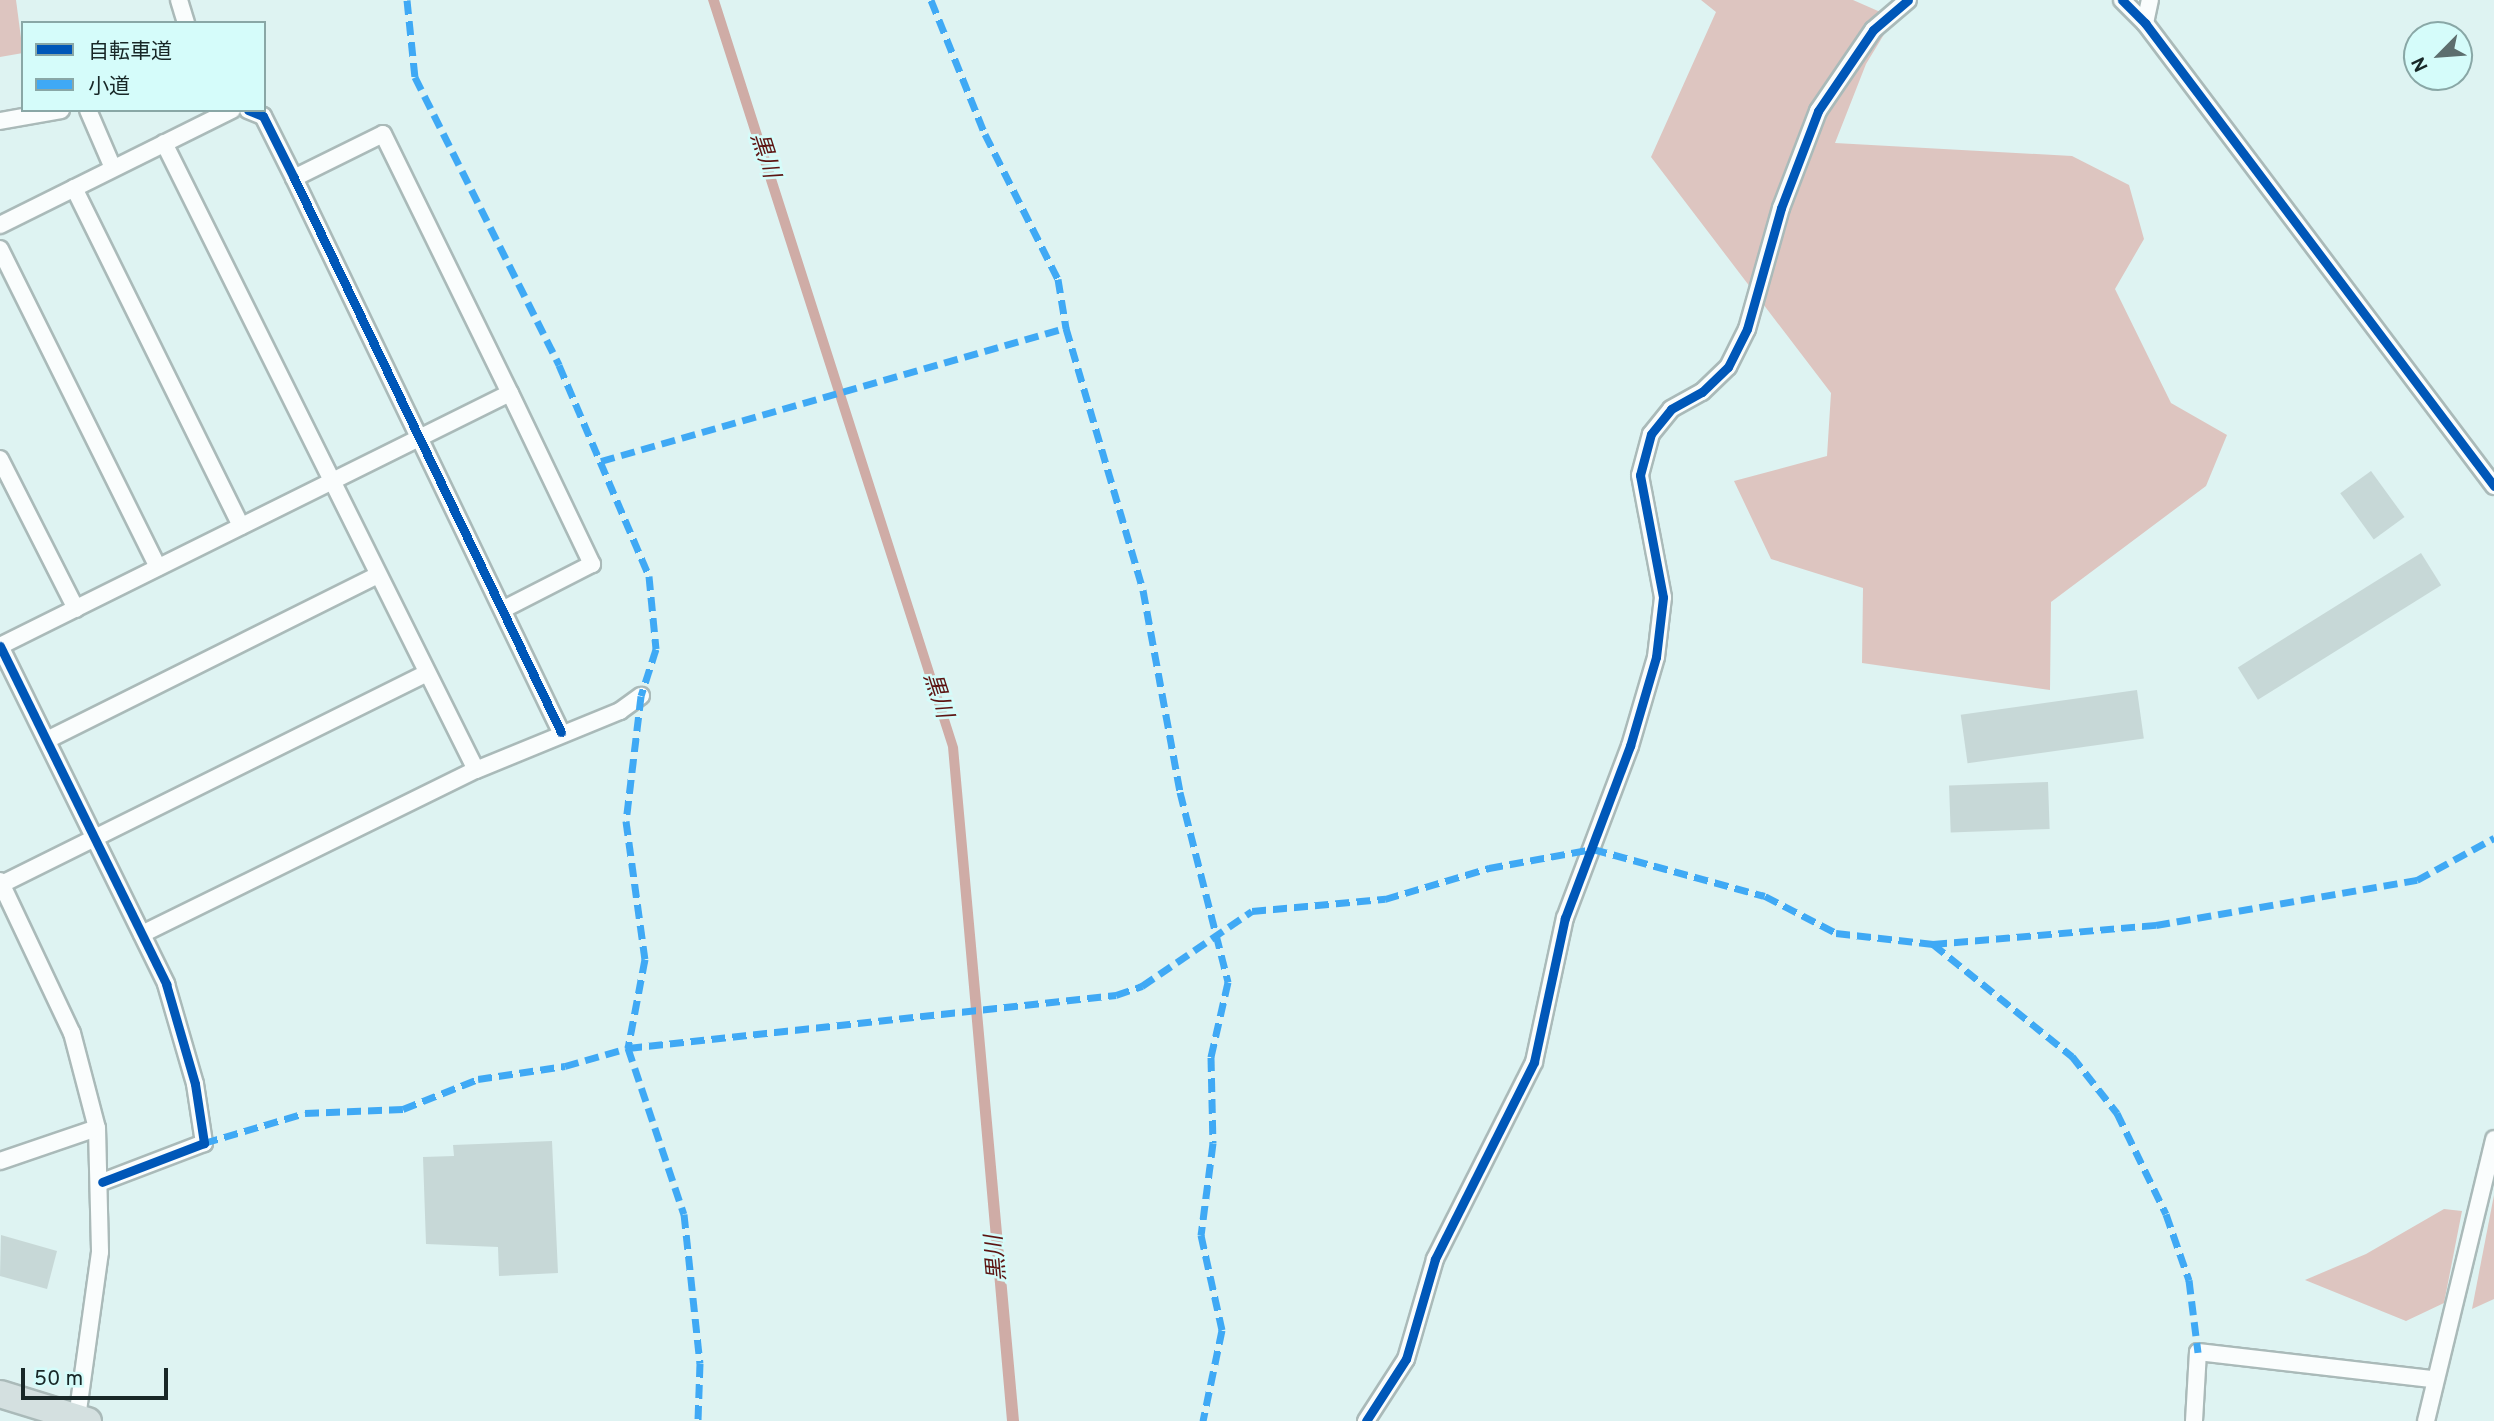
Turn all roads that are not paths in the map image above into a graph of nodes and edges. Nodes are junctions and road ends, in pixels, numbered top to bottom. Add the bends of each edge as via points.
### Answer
1 (179, 0) edge
2 (1908, 0) edge
3 (2122, 0) edge
4 (2150, 0) edge
5 (185, 21) edge
6 (2145, 23) junction
7 (50, 112) edge
8 (89, 112) edge
9 (253, 112) edge
10 (214, 114) edge
11 (0, 121) edge
12 (164, 144) junction
13 (113, 168) junction
14 (294, 178) junction
15 (74, 188) junction
16 (0, 225) edge
17 (0, 249) edge
18 (510, 393) junction
19 (422, 437) junction
20 (0, 459) edge
21 (4, 477) edge
22 (330, 481) junction
23 (2494, 486) edge
24 (241, 526) junction
25 (158, 567) junction
26 (378, 575) junction
27 (506, 608) junction
28 (76, 609) junction
29 (0, 646) edge
30 (428, 673) junction
31 (641, 696) dead end
32 (561, 732) junction
33 (47, 740) junction
34 (475, 770) junction
35 (95, 839) junction
36 (1, 882) edge
37 (142, 934) junction
38 (96, 1128) junction
39 (2494, 1139) edge
40 (0, 1161) edge
41 (102, 1182) junction
42 (2433, 1379) junction
43 (0, 1394) edge
44 (83, 1419) edge
45 (1366, 1421) edge
46 (2194, 1421) edge
47 (2426, 1421) edge

1 - 5 street
2 - 45 street via 1873,30 1818,111 1781,208 1747,329 1728,367 1714,383 1671,409 1651,434 1640,475 1663,597 1656,657 1630,746 1565,918 1534,1062 1434,1259 1406,1359
3 - 6 street
4 - 6 street
6 - 23 street
7 - 11 street
8 - 13 street
9 - 14 street via 263,116
10 - 12 street
12 - 13 street
12 - 22 street
13 - 15 street
14 - 18 street via 383,134
14 - 19 street
15 - 16 street
15 - 24 street
17 - 25 street
18 - 19 street
18 - 27 street via 592,564
19 - 22 street
19 - 27 street
20 - 21 street
21 - 28 street
22 - 24 street
22 - 26 street
24 - 25 street
25 - 28 street
26 - 30 street
26 - 33 street
27 - 32 street
28 - 29 street
29 - 33 street
30 - 34 street
30 - 35 street
31 - 32 street via 620,711
32 - 34 street
33 - 35 street
34 - 37 street
35 - 36 street
35 - 37 street
36 - 38 street via 72,1033
37 - 41 street via 183,1033 204,1143
38 - 40 street
38 - 41 street
39 - 42 street
41 - 44 street via 100,1252
42 - 46 street via 2198,1352
42 - 47 street
43 - 44 highway

